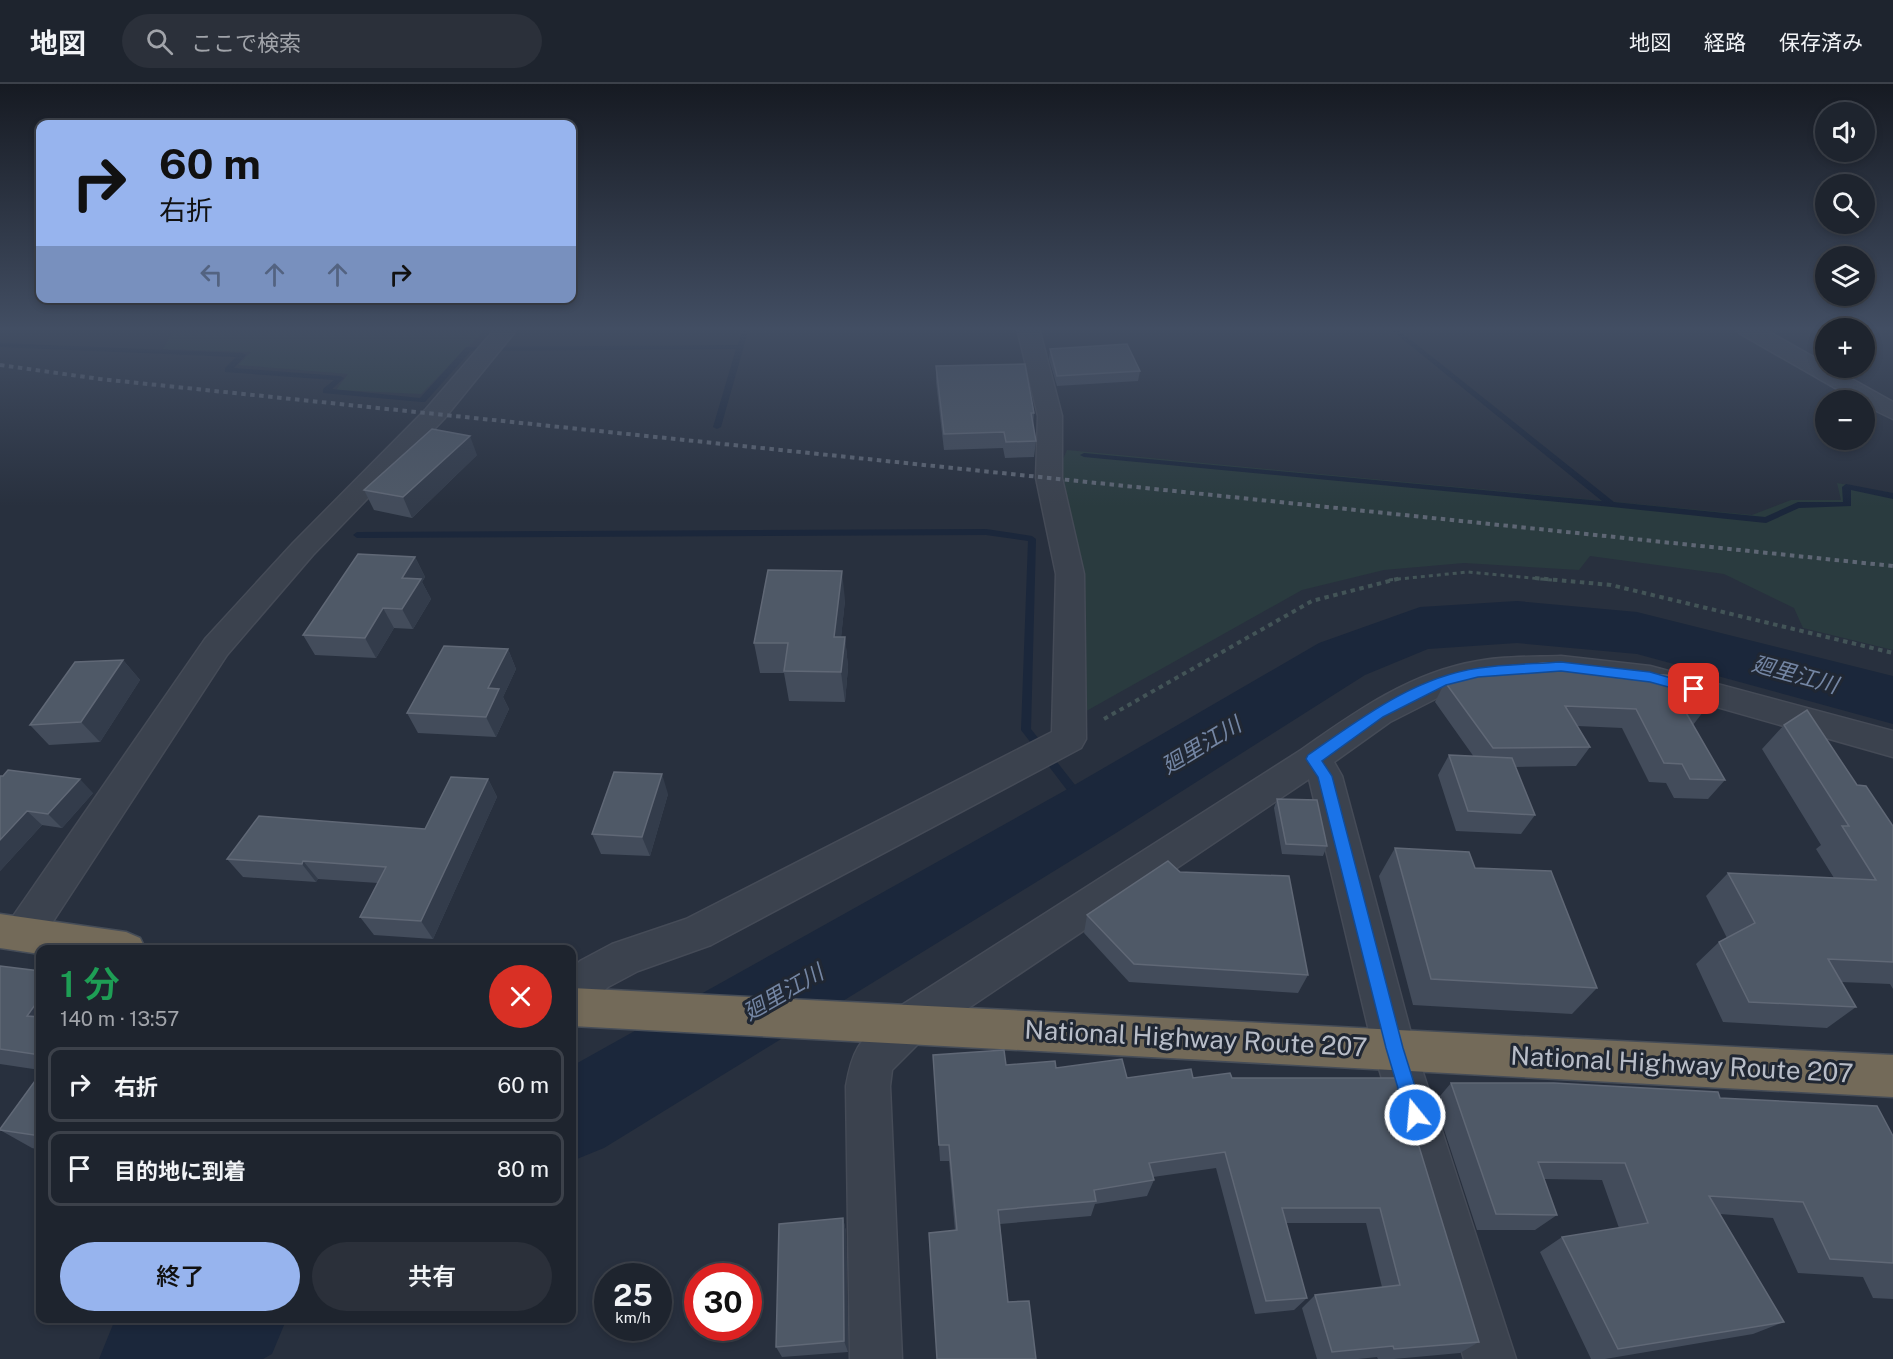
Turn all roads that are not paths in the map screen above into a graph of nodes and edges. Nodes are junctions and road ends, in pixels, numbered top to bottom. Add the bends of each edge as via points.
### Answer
1 (457, 388) edge
2 (1043, 388) edge
3 (1851, 388) edge
4 (1893, 412) edge
5 (1893, 744) edge
6 (1313, 759) junction
7 (12, 932) edge
8 (94, 945) edge
9 (576, 991) edge
10 (576, 1007) edge
11 (909, 1024) junction
12 (1394, 1048) junction
13 (1893, 1076) edge
14 (876, 1359) edge
15 (1490, 1359) edge

1 - 7 street via 216,647
2 - 9 street via 1050,416 1049,478 1070,574 1052,748 697,933 626,957 594,974
3 - 4 street
5 - 6 street via 1650,677 1561,667 1478,672 1443,681 1378,713
6 - 11 street
6 - 12 street via 1325,776
7 - 8 highway
10 - 11 highway, National Highway Route 207
11 - 12 highway, National Highway Route 207
11 - 14 street via 872,1060 868,1086
12 - 13 highway, National Highway Route 207
12 - 15 street

